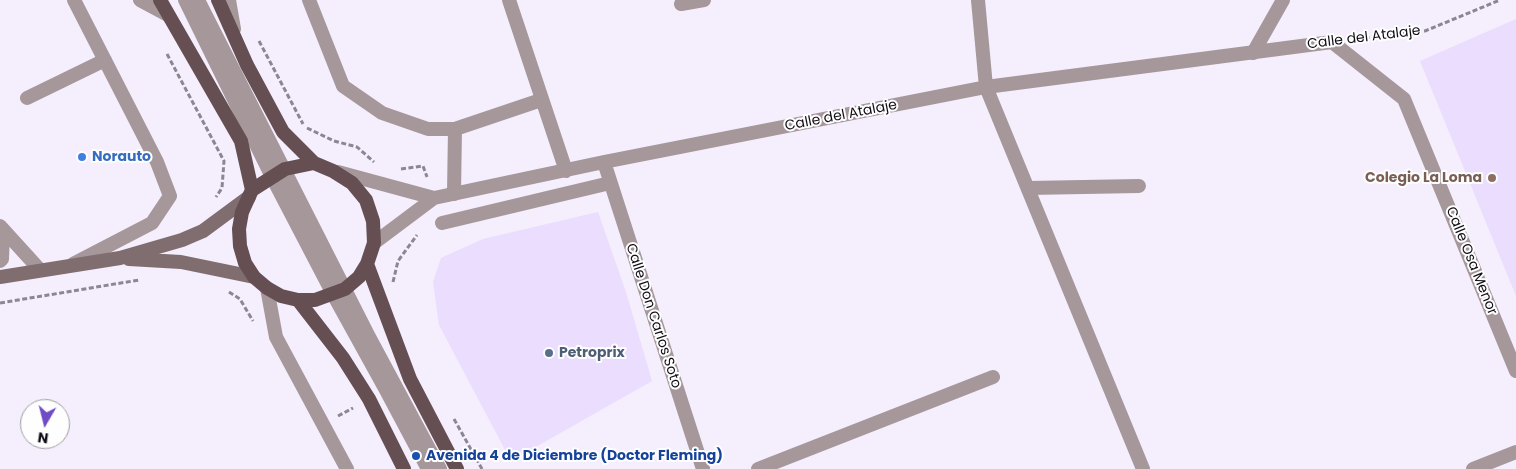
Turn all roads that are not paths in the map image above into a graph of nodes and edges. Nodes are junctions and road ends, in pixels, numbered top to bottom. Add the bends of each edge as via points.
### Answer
1 (74, 0) edge
2 (140, 0) edge
3 (160, 0) edge
4 (185, 0) edge
5 (198, 0) edge
6 (218, 0) edge
7 (229, 0) edge
8 (309, 0) edge
9 (509, 0) edge
10 (704, 0) edge
11 (978, 0) edge
12 (1283, 0) edge
13 (681, 4) dead end
14 (168, 15) junction
15 (234, 35) junction
16 (1332, 42) joint
17 (1253, 52) junction
18 (105, 60) junction
19 (986, 87) junction
20 (28, 98) dead end
21 (541, 100) junction
22 (455, 129) junction
23 (604, 162) junction
24 (314, 163) junction
25 (285, 170) junction
26 (333, 171) junction
27 (566, 171) junction
28 (272, 177) junction
29 (610, 183) junction
30 (1139, 186) dead end
31 (1028, 188) junction
32 (251, 193) junction
33 (454, 194) junction
34 (434, 198) junction
35 (442, 223) dead end
36 (2, 229) edge
37 (374, 243) junction
38 (120, 258) junction
39 (0, 261) edge
40 (367, 264) junction
41 (69, 266) junction
42 (40, 270) junction
43 (0, 277) edge
44 (254, 277) junction
45 (267, 288) junction
46 (339, 291) junction
47 (298, 300) junction
48 (1516, 371) edge
49 (993, 377) dead end
50 (1516, 452) edge
51 (347, 469) edge
52 (404, 469) edge
53 (428, 469) edge
54 (440, 469) edge
55 (457, 469) edge
56 (703, 469) edge
57 (758, 469) edge
58 (1144, 469) edge
59 (1473, 469) edge

1 - 18 street
2 - 14 street
3 - 14 main road
4 - 28 street
5 - 25 street
6 - 15 main road
7 - 15 street
8 - 22 street via 343,86 382,113 428,129
9 - 21 street
10 - 13 street
11 - 19 street
12 - 17 street
14 - 32 main road via 241,141
15 - 24 main road via 283,132
16 - 17 street, Calle del Atalaje
16 - 48 street, Calle Osa Menor via 1404,99
17 - 19 street, Calle del Atalaje
18 - 20 street
18 - 41 street via 157,162 170,196 152,223
19 - 23 street, Calle del Atalaje
19 - 31 street
21 - 22 street
21 - 27 street
22 - 33 street
23 - 27 street, Calle del Atalaje
23 - 29 street, Calle Don Carlos Soto
24 - 25 main road
24 - 26 main road
25 - 28 main road
25 - 46 street
26 - 34 street, Calle del Atalaje
26 - 37 main road via 352,183 366,200 373,221
27 - 33 street, Calle del Atalaje
28 - 32 main road
28 - 46 street
29 - 35 street
29 - 56 street, Calle Don Carlos Soto
30 - 31 street
31 - 58 street
32 - 38 main road via 203,230 182,240
32 - 44 main road via 238,229 245,262
33 - 34 street, Calle del Atalaje
34 - 37 street, Calle del Atalaje
36 - 39 street
36 - 42 street
37 - 40 main road
38 - 41 main road
38 - 44 main road via 181,262
40 - 46 main road via 359,277
40 - 55 main road via 410,379
41 - 42 main road
42 - 43 main road
44 - 45 main road
45 - 47 main road
45 - 51 street via 276,337
46 - 47 main road via 315,300
46 - 53 street
46 - 54 street
47 - 52 main road via 343,358 369,399
49 - 57 street
50 - 59 street

